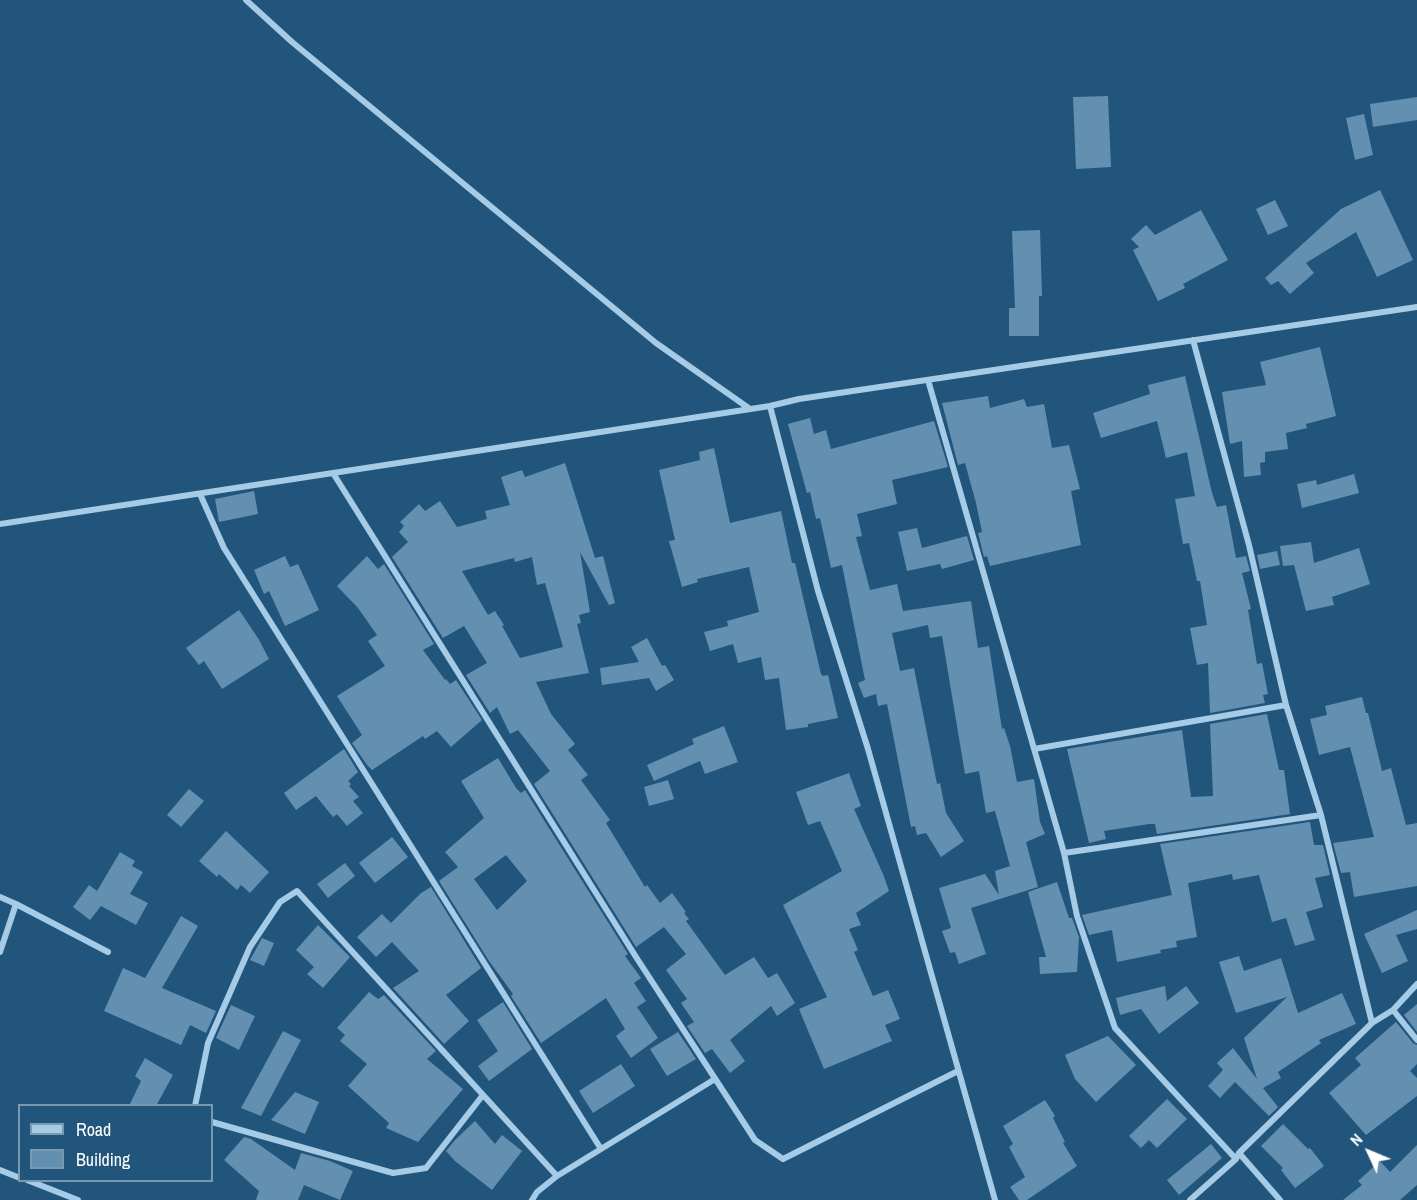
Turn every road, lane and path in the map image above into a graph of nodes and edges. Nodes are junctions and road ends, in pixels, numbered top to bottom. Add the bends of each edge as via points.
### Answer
1 (246, 0) edge
2 (1417, 307) edge
3 (1193, 340) junction
4 (928, 380) junction
5 (770, 406) junction
6 (750, 409) junction
7 (333, 473) junction
8 (201, 494) junction
9 (0, 524) edge
10 (1286, 705) junction
11 (1034, 749) junction
12 (1320, 815) junction
13 (1064, 853) junction
14 (0, 897) edge
15 (16, 904) junction
16 (0, 952) edge
17 (108, 952) dead end
18 (1417, 984) edge
19 (1393, 1010) junction
20 (1372, 1023) junction
21 (1417, 1040) edge
22 (958, 1071) junction
23 (715, 1079) junction
24 (483, 1095) junction
25 (195, 1104) edge
26 (213, 1122) edge
27 (601, 1149) junction
28 (1238, 1156) junction
29 (0, 1170) edge
30 (557, 1176) junction
31 (18, 1177) edge
32 (32, 1182) edge
33 (78, 1200) edge
34 (532, 1200) edge
35 (995, 1200) edge
36 (1190, 1200) edge
37 (1280, 1200) edge

1 - 6 street via 656,343
2 - 3 street
3 - 4 street
3 - 10 street via 1250,544
4 - 5 street
4 - 11 street
5 - 6 street
5 - 22 street via 818,591 868,749
6 - 7 street
7 - 8 street
7 - 23 street
8 - 9 street
8 - 27 street via 224,548
10 - 11 street
10 - 12 street
11 - 13 street
12 - 13 street
12 - 20 street
13 - 28 street via 1077,916 1115,1028
14 - 15 street
15 - 16 street
15 - 17 street
18 - 19 street
19 - 20 street
19 - 21 street
20 - 28 street
22 - 23 street via 783,1159 755,1140
22 - 35 street
23 - 27 street
24 - 25 street via 297,891 280,902 250,947 208,1043
24 - 26 street via 426,1168 393,1173
24 - 30 street
27 - 30 street
28 - 36 street
28 - 37 street
29 - 31 street
30 - 34 street
32 - 33 street

